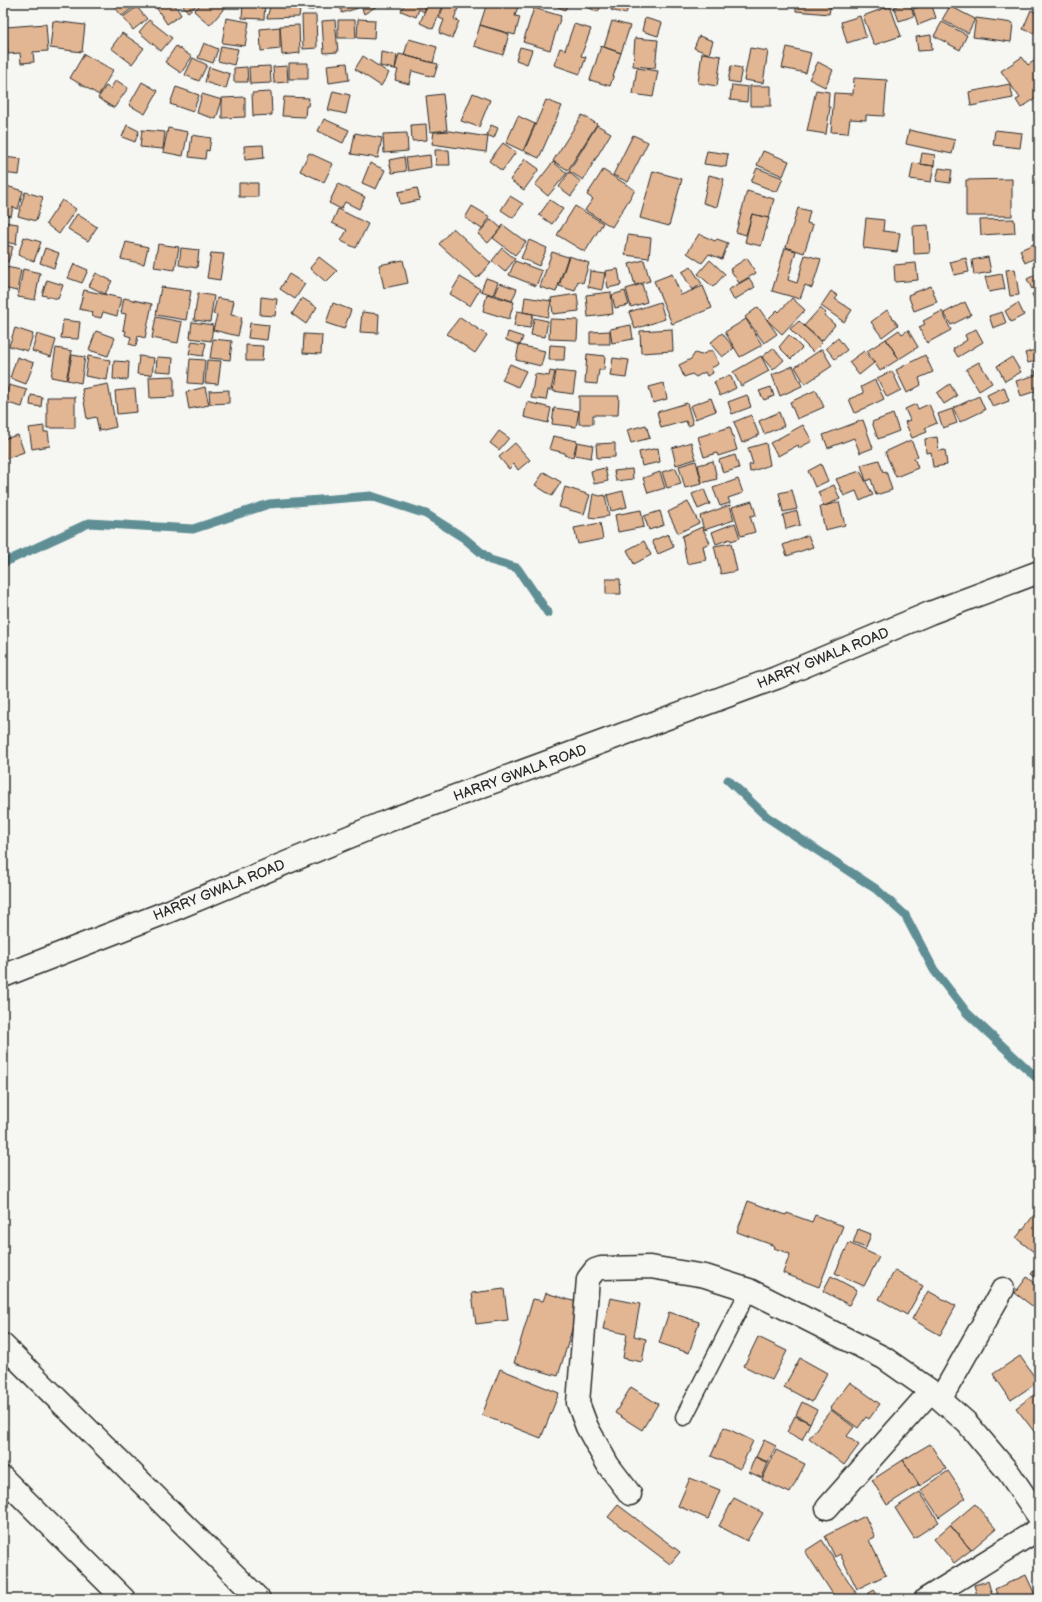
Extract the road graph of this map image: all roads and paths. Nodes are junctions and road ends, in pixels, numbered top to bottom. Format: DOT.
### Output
graph roads {
  1 [pos="1039,572"];
  2 [pos="3,976"];
  3 [pos="1003,1289"];
  4 [pos="748,1290"];
  5 [pos="3,1345"];
  6 [pos="936,1394"];
  7 [pos="684,1417"];
  8 [pos="3,1478"];
  9 [pos="630,1494"];
  10 [pos="827,1508"];
  11 [pos="1039,1516"];
  12 [pos="1039,1529"];
  13 [pos="124,1599"];
  14 [pos="259,1599"];
  15 [pos="926,1599"];
  1 -- 2 [label="main road, HARRY GWALA ROAD"];
  3 -- 6 [label="main road"];
  4 -- 6 [label="main road"];
  4 -- 7 [label="lane"];
  4 -- 9 [label="main road"];
  5 -- 14 [label="main road"];
  6 -- 10 [label="main road"];
  6 -- 11 [label="main road"];
  8 -- 13 [label="main road"];
  12 -- 15 [label="main road"];
}
